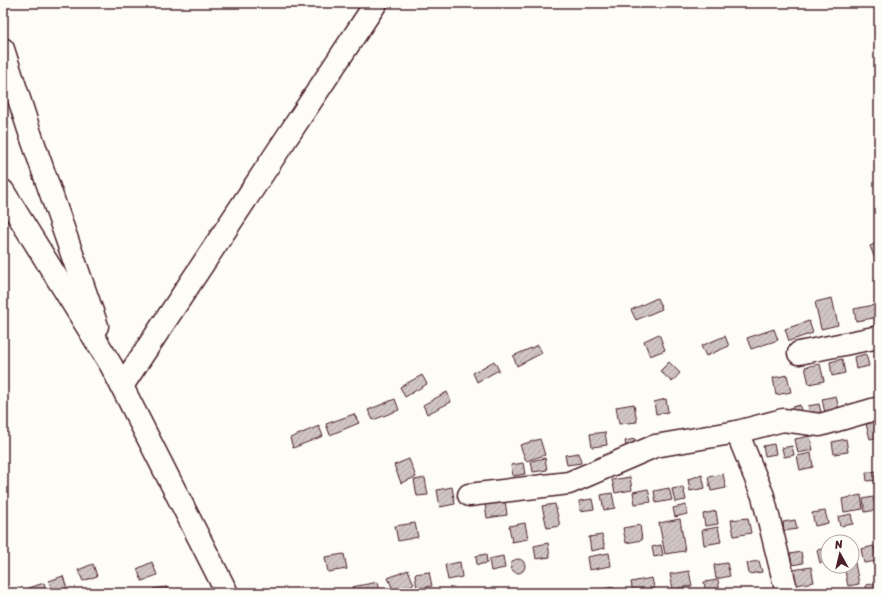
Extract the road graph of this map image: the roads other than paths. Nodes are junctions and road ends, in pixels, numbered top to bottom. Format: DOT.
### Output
graph roads {
  1 [pos="376,3"];
  2 [pos="3,49"];
  3 [pos="3,191"];
  4 [pos="879,337"];
  5 [pos="799,353"];
  6 [pos="111,365"];
  7 [pos="122,386"];
  8 [pos="879,408"];
  9 [pos="737,432"];
  10 [pos="469,495"];
  11 [pos="227,593"];
  12 [pos="787,593"];
  1 -- 7 [label="street"];
  2 -- 6 [label="street"];
  3 -- 6 [label="street"];
  4 -- 5 [label="street"];
  6 -- 7 [label="street"];
  7 -- 11 [label="street"];
  8 -- 9 [label="street"];
  9 -- 10 [label="street"];
  9 -- 12 [label="street"];
}
